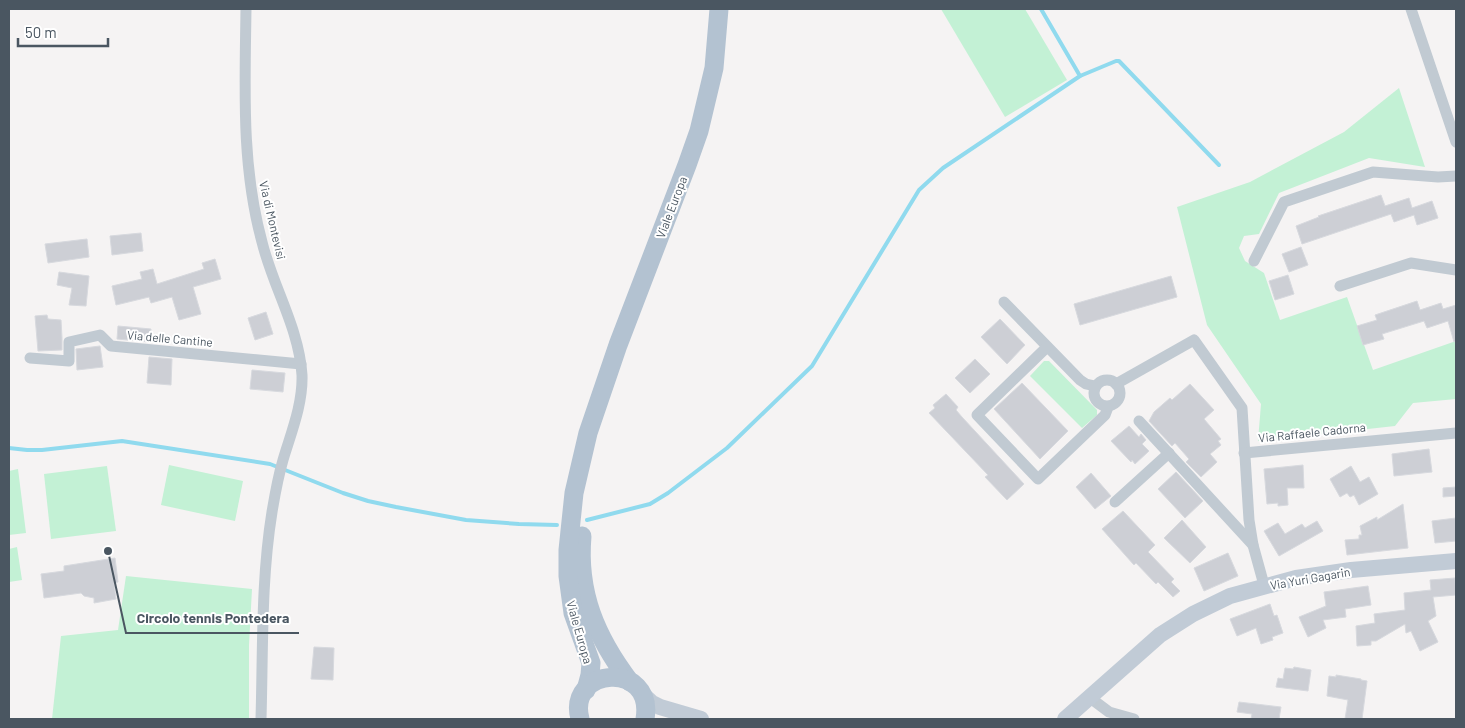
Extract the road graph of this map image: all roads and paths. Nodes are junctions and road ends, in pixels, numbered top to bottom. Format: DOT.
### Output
graph roads {
  1 [pos="246,9"];
  2 [pos="719,9"];
  3 [pos="1411,9"];
  4 [pos="1453,121"];
  5 [pos="1456,142"];
  6 [pos="1456,176"];
  7 [pos="1254,261"];
  8 [pos="1456,270"];
  9 [pos="1340,286"];
  10 [pos="1004,302"];
  11 [pos="1047,347"];
  12 [pos="30,358"];
  13 [pos="301,364"];
  14 [pos="1116,384"];
  15 [pos="1095,386"];
  16 [pos="601,399"];
  17 [pos="1108,407"];
  18 [pos="1139,421"];
  19 [pos="1456,433"];
  20 [pos="1169,453"];
  21 [pos="1244,453"];
  22 [pos="1115,502"];
  23 [pos="1253,545"];
  24 [pos="1456,561"];
  25 [pos="1264,585"];
  26 [pos="635,687"];
  27 [pos="586,690"];
  28 [pos="1089,697"];
  29 [pos="261,719"];
  30 [pos="580,719"];
  31 [pos="645,719"];
  32 [pos="701,719"];
  33 [pos="1065,719"];
  34 [pos="1134,719"];
  1 -- 13 [label="street, Via di Montevisi"];
  2 -- 16 [label="main road, Viale Europa"];
  3 -- 4 [label="street"];
  4 -- 5 [label="street"];
  6 -- 7 [label="street"];
  8 -- 9 [label="street"];
  10 -- 11 [label="street"];
  11 -- 15 [label="street"];
  11 -- 17 [label="street"];
  12 -- 13 [label="street, Via delle Cantine"];
  13 -- 29 [label="street, Via di Montevisi"];
  14 -- 15 [label="street"];
  14 -- 17 [label="street"];
  14 -- 21 [label="street"];
  15 -- 17 [label="street"];
  16 -- 26 [label="main road, Viale Europa"];
  16 -- 27 [label="main road, Viale Europa"];
  18 -- 20 [label="street"];
  19 -- 21 [label="street, Via Raffaele Cadorna"];
  20 -- 22 [label="street"];
  20 -- 23 [label="street"];
  21 -- 23 [label="street, Via Raffaele Cadorna"];
  23 -- 25 [label="street, Via Raffaele Cadorna"];
  24 -- 25 [label="street, Via Yuri Gagarin"];
  25 -- 28 [label="street, Via Yuri Gagarin"];
  26 -- 27 [label="main road, Viale Europa"];
  26 -- 31 [label="main road, Viale Europa"];
  26 -- 32 [label="street"];
  27 -- 30 [label="main road, Viale Europa"];
  28 -- 33 [label="street, Via Yuri Gagarin"];
  28 -- 34 [label="street"];
}
